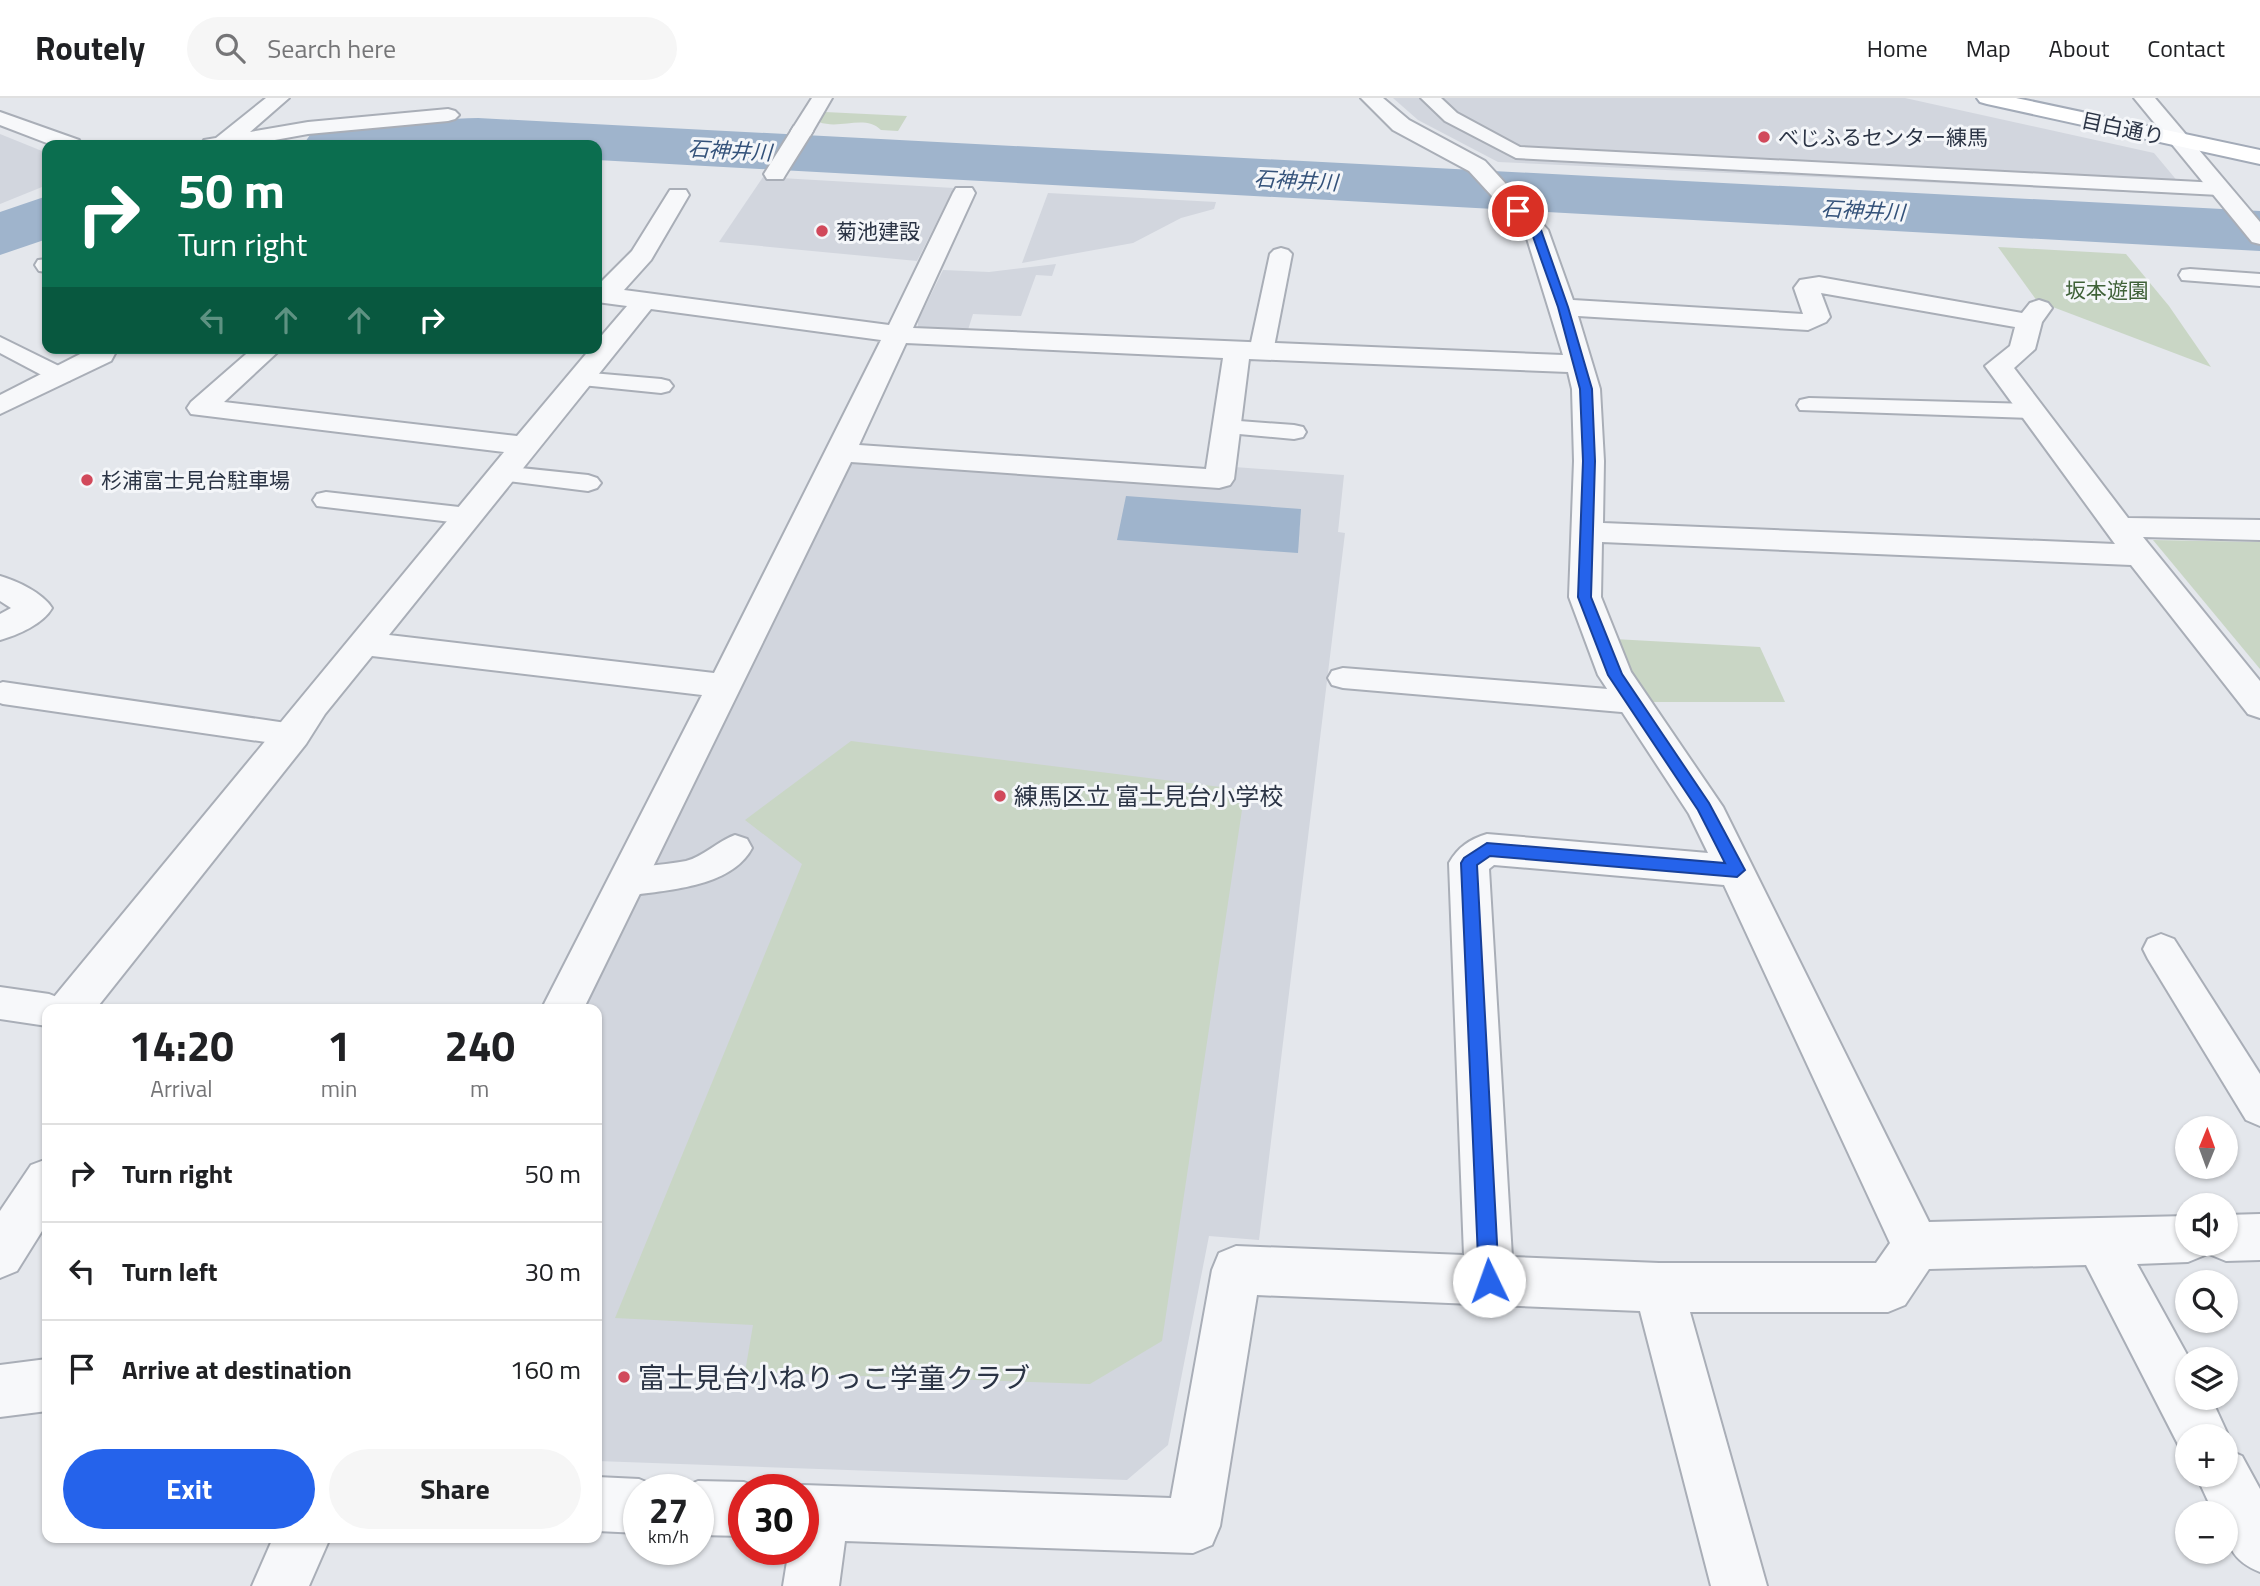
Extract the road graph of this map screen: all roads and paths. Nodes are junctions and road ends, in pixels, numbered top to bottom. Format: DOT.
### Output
graph roads {
  1 [pos="822,98"];
  2 [pos="1371,98"];
  3 [pos="1430,98"];
  4 [pos="1987,98"];
  5 [pos="2068,98"];
  6 [pos="2144,98"];
  7 [pos="241,102"];
  8 [pos="271,104"];
  9 [pos="448,116"];
  10 [pos="0,118"];
  11 [pos="2161,118"];
  12 [pos="2260,139"];
  13 [pos="58,140"];
  14 [pos="222,140"];
  15 [pos="240,140"];
  16 [pos="2179,140"];
  17 [pos="2260,157"];
  18 [pos="776,172"];
  19 [pos="2219,189"];
  20 [pos="964,193"];
  21 [pos="678,195"];
  22 [pos="2260,237"];
  23 [pos="1281,254"];
  24 [pos="2190,275"];
  25 [pos="2260,280"];
  26 [pos="602,294"];
  27 [pos="602,295"];
  28 [pos="644,301"];
  29 [pos="1563,307"];
  30 [pos="896,335"];
  31 [pos="0,344"];
  32 [pos="1249,351"];
  33 [pos="602,352"];
  34 [pos="102,354"];
  35 [pos="262,354"];
  36 [pos="601,354"];
  37 [pos="1580,364"];
  38 [pos="61,376"];
  39 [pos="580,379"];
  40 [pos="661,386"];
  41 [pos="1809,405"];
  42 [pos="0,406"];
  43 [pos="2031,411"];
  44 [pos="1226,428"];
  45 [pos="1294,432"];
  46 [pos="526,446"];
  47 [pos="841,453"];
  48 [pos="502,474"];
  49 [pos="589,484"];
  50 [pos="326,500"];
  51 [pos="468,516"];
  52 [pos="2120,527"];
  53 [pos="2260,530"];
  54 [pos="1586,532"];
  55 [pos="2140,555"];
  56 [pos="0,587"];
  57 [pos="0,629"];
  58 [pos="365,644"];
  59 [pos="1343,678"];
  60 [pos="725,686"];
  61 [pos="4,693"];
  62 [pos="1633,702"];
  63 [pos="2260,705"];
  64 [pos="293,735"];
  65 [pos="735,848"];
  66 [pos="1737,870"];
  67 [pos="626,883"];
  68 [pos="2161,949"];
  69 [pos="0,1003"];
  70 [pos="74,1004"];
  71 [pos="565,1004"];
  72 [pos="42,1009"];
  73 [pos="2260,1108"];
  74 [pos="42,1189"];
  75 [pos="2260,1237"];
  76 [pos="2238,1238"];
  77 [pos="2175,1239"];
  78 [pos="2099,1241"];
  79 [pos="1916,1246"];
  80 [pos="0,1254"];
  81 [pos="1489,1281"];
  82 [pos="1659,1287"];
  83 [pos="42,1386"];
  84 [pos="0,1391"];
  85 [pos="2196,1424"];
  86 [pos="2229,1487"];
  87 [pos="602,1504"];
  88 [pos="623,1505"];
  89 [pos="819,1512"];
  90 [pos="301,1543"];
  91 [pos="2260,1544"];
  92 [pos="812,1565"];
  93 [pos="280,1586"];
  94 [pos="811,1586"];
  95 [pos="1739,1586"];
  1 -- 18 [label="street"];
  2 -- 29 [label="street"];
  3 -- 19 [label="lane"];
  4 -- 16 [label="main road, 目白通り"];
  5 -- 11 [label="main road, 目白通り"];
  6 -- 11 [label="street"];
  7 -- 8 [label="street"];
  8 -- 14 [label="street"];
  9 -- 15 [label="street"];
  10 -- 13 [label="street"];
  11 -- 12 [label="main road, 目白通り"];
  11 -- 16 [label="street"];
  16 -- 17 [label="main road, 目白通り"];
  16 -- 19 [label="street"];
  19 -- 22 [label="street"];
  20 -- 30 [label="street"];
  21 -- 26 [label="street"];
  23 -- 32 [label="lane"];
  24 -- 25 [label="lane"];
  27 -- 28 [label="street"];
  28 -- 30 [label="street"];
  28 -- 33 [label="street"];
  29 -- 37 [label="street"];
  29 -- 43 [label="street"];
  30 -- 32 [label="street"];
  30 -- 47 [label="street"];
  31 -- 38 [label="lane"];
  32 -- 37 [label="street"];
  32 -- 44 [label="street"];
  34 -- 38 [label="street"];
  35 -- 46 [label="street"];
  36 -- 39 [label="street"];
  37 -- 54 [label="street"];
  38 -- 42 [label="street"];
  39 -- 40 [label="lane"];
  39 -- 46 [label="street"];
  41 -- 43 [label="lane"];
  43 -- 52 [label="street"];
  44 -- 45 [label="lane"];
  44 -- 47 [label="street"];
  46 -- 48 [label="street"];
  47 -- 60 [label="street"];
  48 -- 49 [label="lane"];
  48 -- 51 [label="street"];
  50 -- 51 [label="lane"];
  51 -- 58 [label="street"];
  52 -- 53 [label="street"];
  52 -- 55 [label="street"];
  54 -- 55 [label="street"];
  54 -- 62 [label="street"];
  55 -- 63 [label="street"];
  56 -- 57 [label="street"];
  58 -- 60 [label="street"];
  58 -- 64 [label="street"];
  59 -- 62 [label="lane"];
  60 -- 67 [label="street"];
  61 -- 64 [label="lane"];
  62 -- 66 [label="street"];
  64 -- 70 [label="street"];
  65 -- 67 [label="lane"];
  66 -- 79 [label="street"];
  66 -- 81 [label="street"];
  67 -- 71 [label="street"];
  68 -- 73 [label="lane"];
  69 -- 72 [label="lane"];
  74 -- 80 [label="street"];
  75 -- 76 [label="street"];
  77 -- 78 [label="street"];
  78 -- 79 [label="street"];
  78 -- 85 [label="street"];
  79 -- 82 [label="street"];
  81 -- 82 [label="street"];
  81 -- 89 [label="street"];
  82 -- 95 [label="street"];
  83 -- 84 [label="street"];
  86 -- 91 [label="street"];
  87 -- 88 [label="street"];
  90 -- 93 [label="street"];
  92 -- 94 [label="street"];
}
